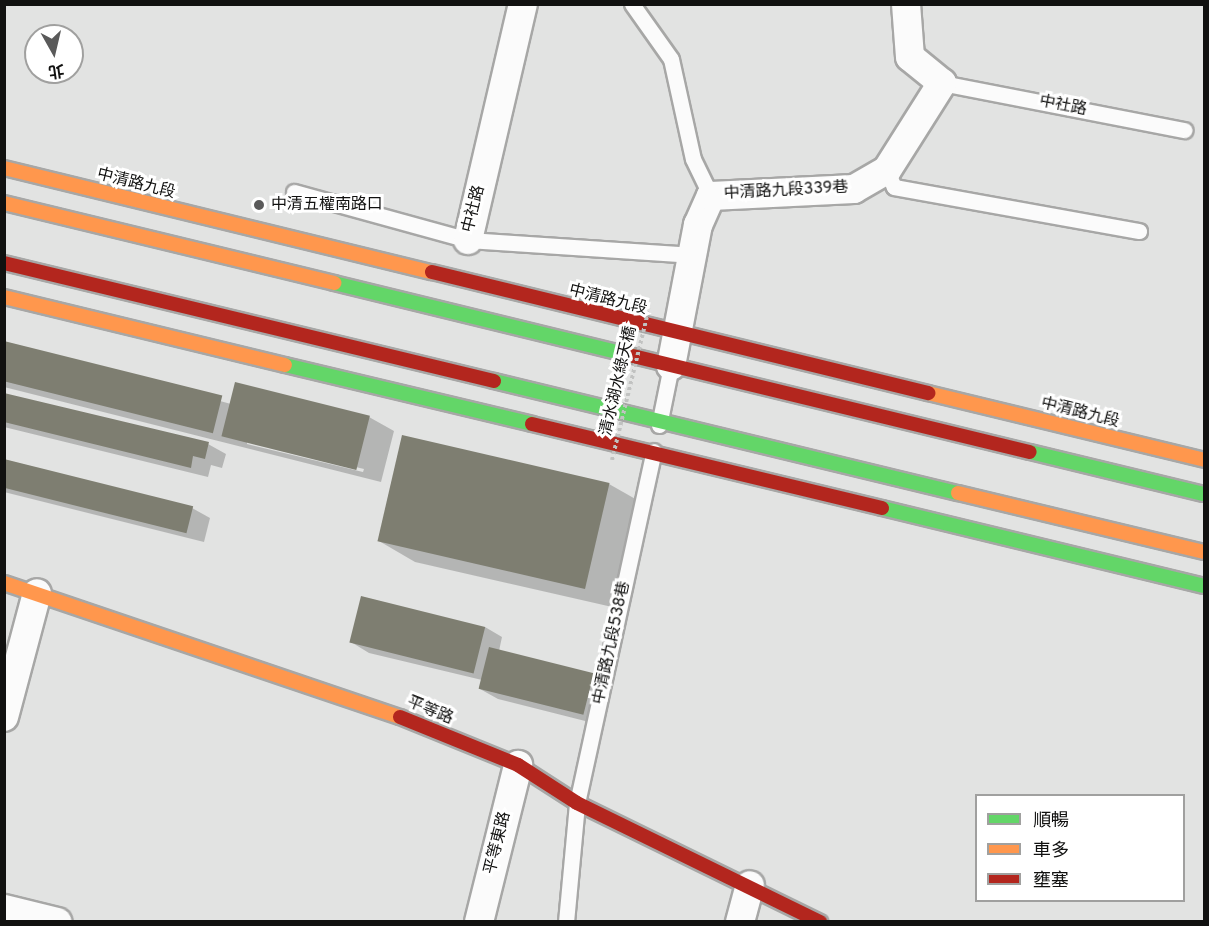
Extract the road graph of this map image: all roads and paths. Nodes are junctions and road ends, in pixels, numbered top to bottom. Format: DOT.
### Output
graph roads {
  1 [pos="523,4"];
  2 [pos="632,4"];
  3 [pos="906,4"];
  4 [pos="942,83"];
  5 [pos="1184,130"];
  6 [pos="4,168"];
  7 [pos="887,170"];
  8 [pos="294,192"];
  9 [pos="711,196"];
  10 [pos="4,202"];
  11 [pos="1139,231"];
  12 [pos="468,240"];
  13 [pos="694,255"];
  14 [pos="4,263"];
  15 [pos="4,297"];
  16 [pos="649,308"];
  17 [pos="678,334"];
  18 [pos="671,366"];
  19 [pos="660,421"];
  20 [pos="653,454"];
  21 [pos="612,459"];
  22 [pos="1204,460"];
  23 [pos="1204,494"];
  24 [pos="1204,552"];
  25 [pos="4,583"];
  26 [pos="1204,586"];
  27 [pos="37,593"];
  28 [pos="4,717"];
  29 [pos="518,765"];
  30 [pos="577,803"];
  31 [pos="750,885"];
  32 [pos="4,909"];
  33 [pos="57,921"];
  34 [pos="479,921"];
  35 [pos="566,921"];
  36 [pos="740,921"];
  37 [pos="820,921"];
  1 -- 12 [label="street, 中社路"];
  2 -- 9 [label="lane"];
  3 -- 4 [label="street"];
  4 -- 5 [label="lane, 中社路"];
  4 -- 7 [label="street, 中清路九段339巷"];
  6 -- 17 [label="main road, 中清路九段"];
  7 -- 9 [label="street, 中清路九段339巷"];
  7 -- 11 [label="lane"];
  8 -- 12 [label="lane, 中社路"];
  9 -- 13 [label="street, 中清路九段339巷"];
  10 -- 18 [label="main road"];
  12 -- 13 [label="lane"];
  13 -- 17 [label="street, 中清路九段339巷"];
  14 -- 19 [label="main road"];
  15 -- 20 [label="main road"];
  16 -- 21 [label="path, 清水湖水綠天橋, bridge"];
  17 -- 18 [label="street, 中清路九段339巷"];
  17 -- 22 [label="main road, 中清路九段"];
  18 -- 19 [label="lane, 中清路九段538巷"];
  18 -- 23 [label="main road"];
  19 -- 20 [label="lane, 中清路九段538巷"];
  19 -- 24 [label="main road"];
  20 -- 26 [label="main road"];
  20 -- 30 [label="lane, 中清路九段538巷"];
  25 -- 27 [label="main road, 平等路"];
  27 -- 28 [label="street"];
  27 -- 29 [label="main road, 平等路"];
  29 -- 30 [label="main road, 平等路"];
  29 -- 34 [label="street, 平等東路"];
  30 -- 31 [label="main road, 平等路"];
  30 -- 35 [label="lane, 中清路九段538巷"];
  31 -- 36 [label="street"];
  31 -- 37 [label="main road, 平等路"];
  32 -- 33 [label="street"];
}
